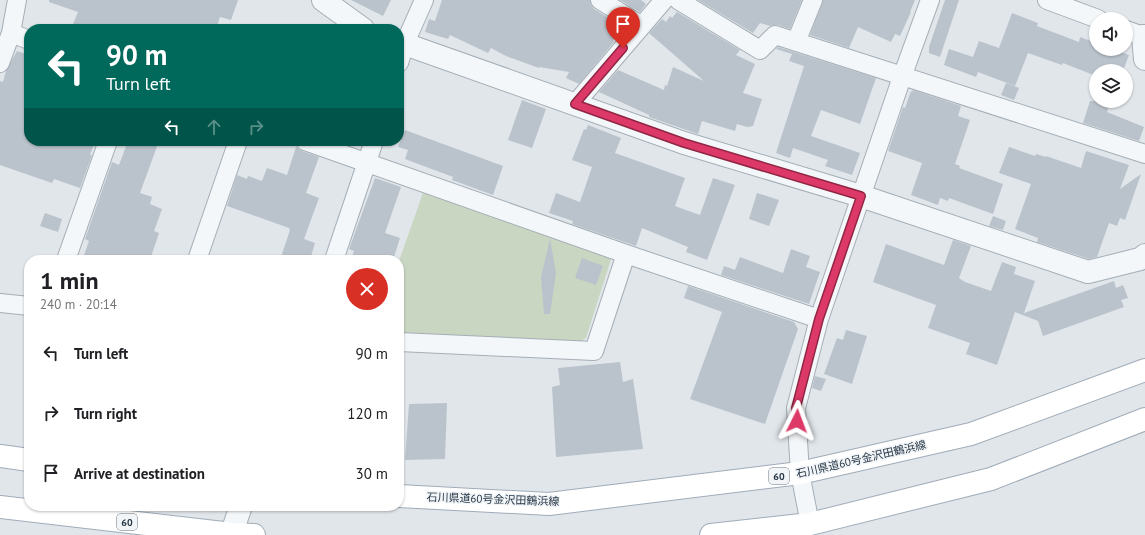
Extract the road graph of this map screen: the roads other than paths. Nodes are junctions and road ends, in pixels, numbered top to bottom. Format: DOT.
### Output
graph roads {
  1 [pos="16,0"];
  2 [pos="324,0"];
  3 [pos="424,0"];
  4 [pos="600,0"];
  5 [pos="664,0"];
  6 [pos="678,0"];
  7 [pos="813,0"];
  8 [pos="930,0"];
  9 [pos="1047,0"];
  10 [pos="1089,16"];
  11 [pos="356,24"];
  12 [pos="642,26"];
  13 [pos="11,33"];
  14 [pos="1138,34"];
  15 [pos="24,38"];
  16 [pos="796,42"];
  17 [pos="404,43"];
  18 [pos="404,50"];
  19 [pos="1145,59"];
  20 [pos="0,63"];
  21 [pos="902,77"];
  22 [pos="575,104"];
  23 [pos="106,146"];
  24 [pos="236,146"];
  25 [pos="319,146"];
  26 [pos="372,146"];
  27 [pos="1145,154"];
  28 [pos="367,163"];
  29 [pos="861,196"];
  30 [pos="626,254"];
  31 [pos="68,255"];
  32 [pos="199,255"];
  33 [pos="336,255"];
  34 [pos="1145,255"];
  35 [pos="0,303"];
  36 [pos="24,305"];
  37 [pos="819,319"];
  38 [pos="404,342"];
  39 [pos="1145,370"];
  40 [pos="1145,419"];
  41 [pos="0,456"];
  42 [pos="24,459"];
  43 [pos="800,473"];
  44 [pos="404,496"];
  45 [pos="0,507"];
  46 [pos="24,510"];
  47 [pos="34,511"];
  48 [pos="239,511"];
  49 [pos="811,529"];
  50 [pos="231,534"];
  51 [pos="254,535"];
  52 [pos="711,535"];
  1 -- 13 [label="street"];
  2 -- 11 [label="street"];
  3 -- 17 [label="street"];
  4 -- 12 [label="street"];
  5 -- 12 [label="street"];
  6 -- 16 [label="street"];
  7 -- 16 [label="street"];
  8 -- 21 [label="street"];
  9 -- 10 [label="street"];
  12 -- 22 [label="street"];
  13 -- 15 [label="street"];
  13 -- 20 [label="street"];
  14 -- 19 [label="street"];
  16 -- 21 [label="street"];
  18 -- 22 [label="street"];
  21 -- 27 [label="street"];
  21 -- 29 [label="street"];
  22 -- 29 [label="street"];
  23 -- 31 [label="street"];
  24 -- 32 [label="street"];
  25 -- 28 [label="street"];
  26 -- 28 [label="street"];
  28 -- 30 [label="street"];
  28 -- 33 [label="street"];
  29 -- 34 [label="street"];
  29 -- 37 [label="street"];
  30 -- 37 [label="street"];
  30 -- 38 [label="street"];
  35 -- 36 [label="street"];
  37 -- 43 [label="street"];
  39 -- 43 [label="main road, 石川県道60号金沢田鶴浜線 / 60"];
  40 -- 49 [label="main road"];
  41 -- 42 [label="main road"];
  43 -- 44 [label="main road, 石川県道60号金沢田鶴浜線 / 60"];
  43 -- 49 [label="street"];
  45 -- 46 [label="main road, 60"];
  47 -- 50 [label="main road, 60"];
  48 -- 50 [label="street"];
  49 -- 52 [label="main road"];
  50 -- 51 [label="main road, 60"];
}
